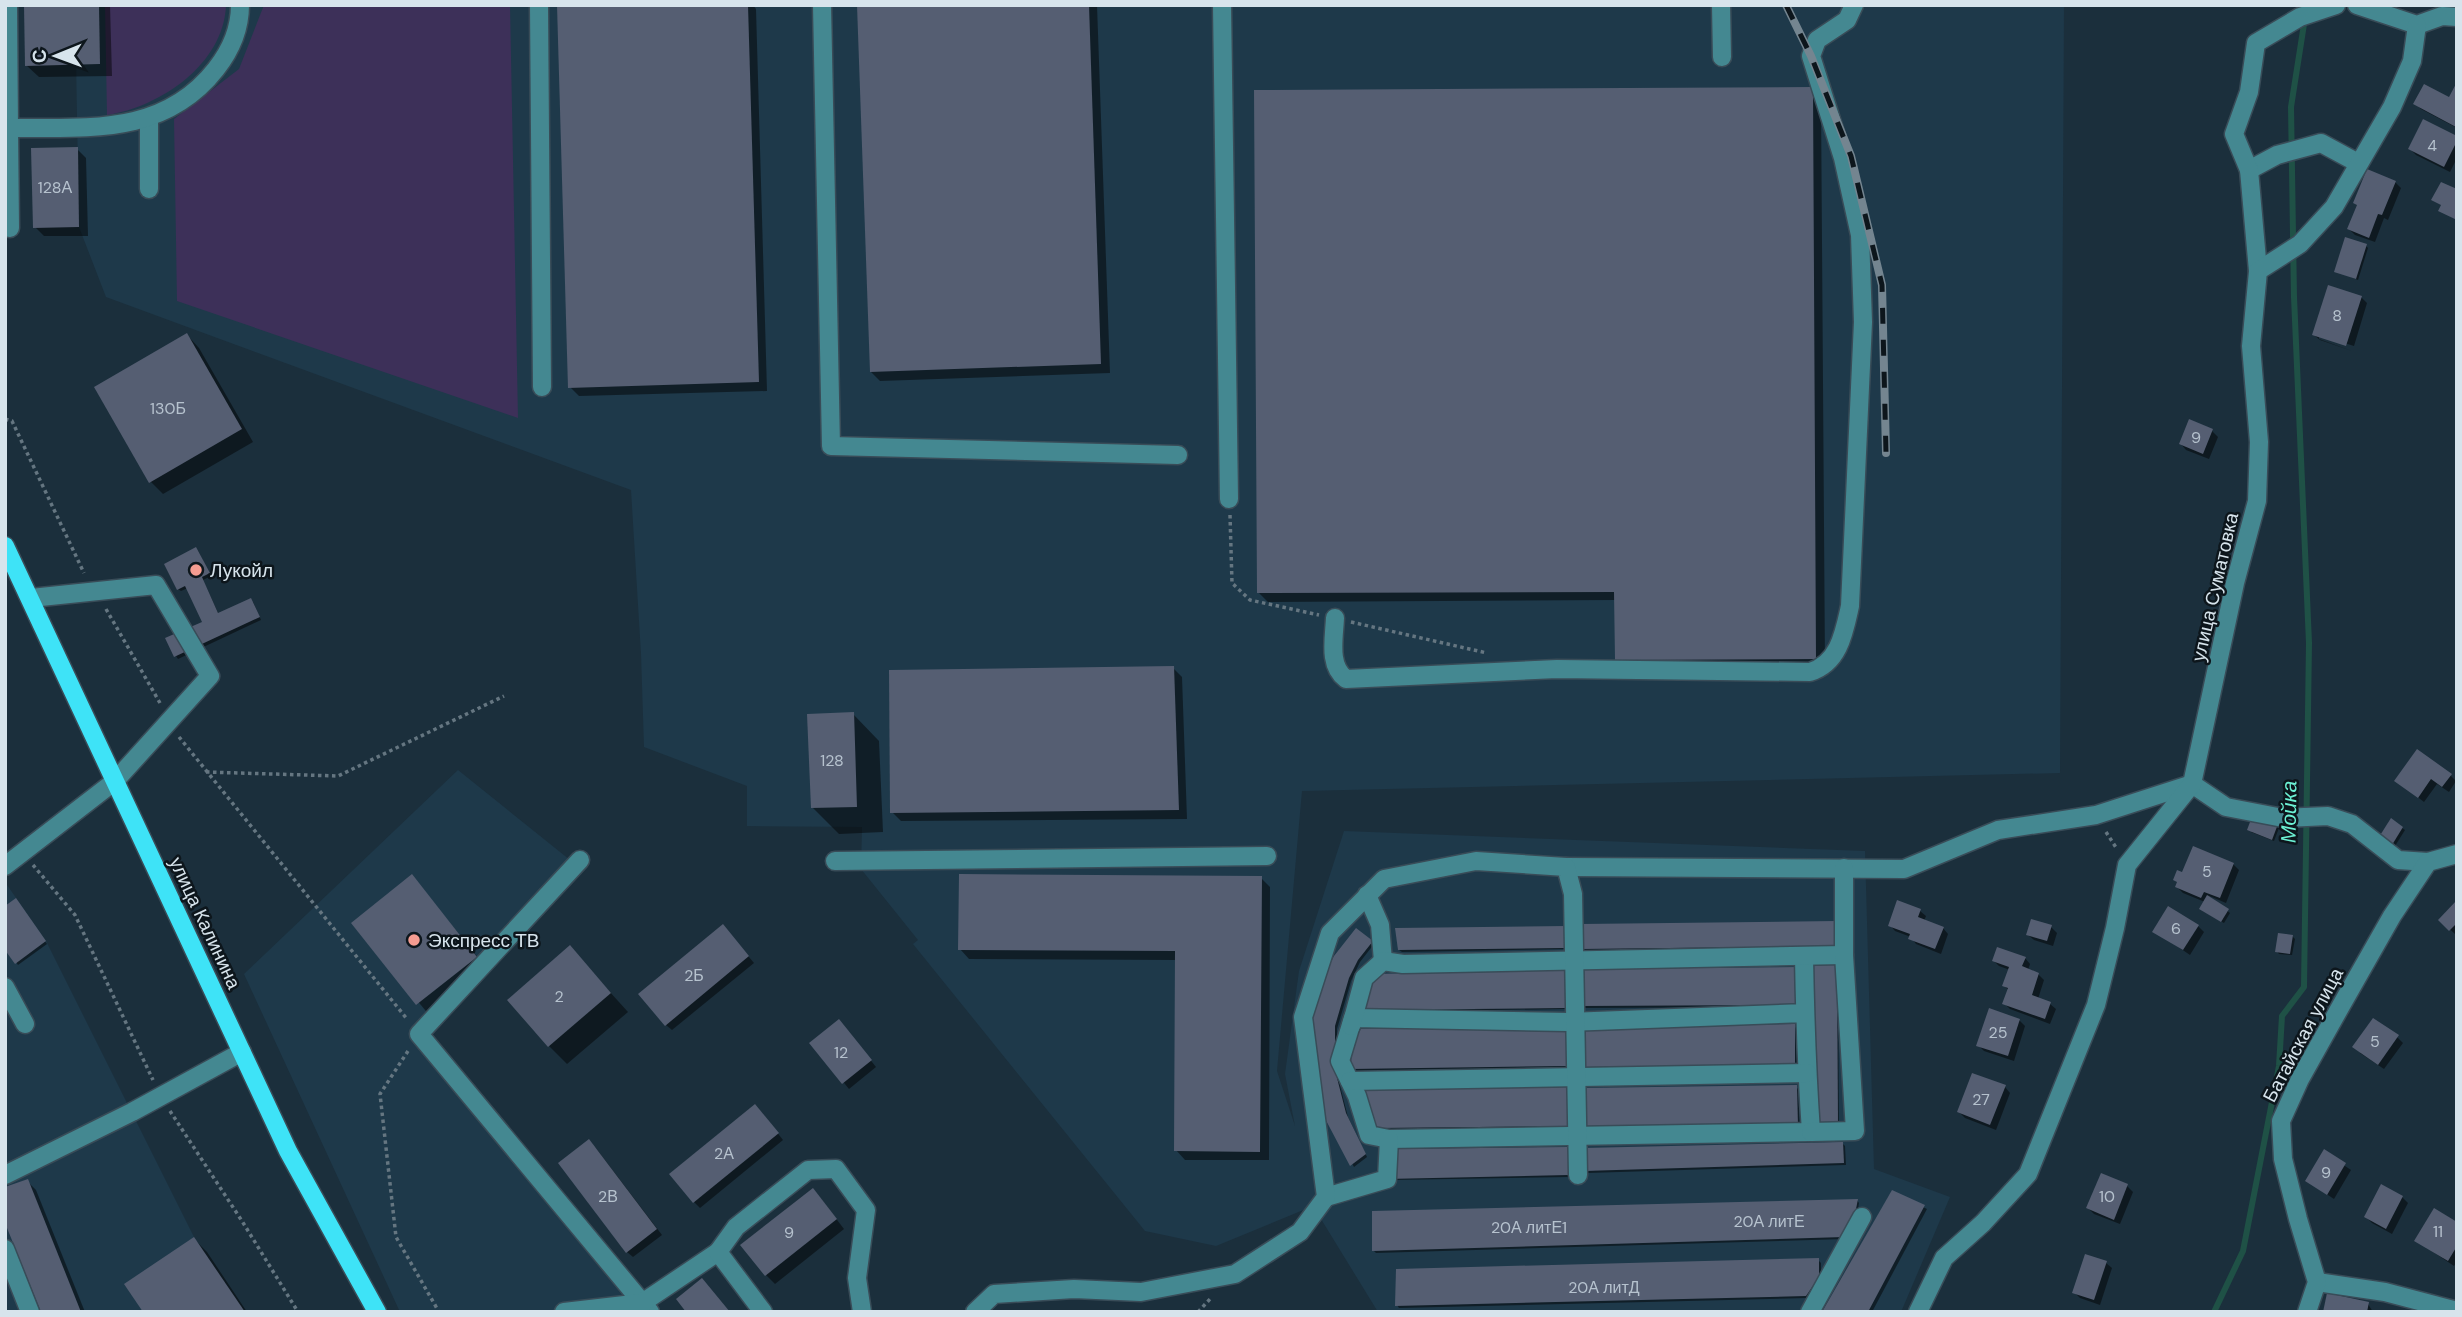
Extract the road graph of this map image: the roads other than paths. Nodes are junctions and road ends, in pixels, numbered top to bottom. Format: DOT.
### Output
graph roads {
  1 [pos="8,5"];
  2 [pos="240,5"];
  3 [pos="539,5"];
  4 [pos="822,5"];
  5 [pos="1222,5"];
  6 [pos="1721,5"];
  7 [pos="1854,5"];
  8 [pos="2336,5"];
  9 [pos="2357,5"];
  10 [pos="2457,17"];
  11 [pos="2417,25"];
  12 [pos="1722,57"];
  13 [pos="149,118"];
  14 [pos="7,128"];
  15 [pos="2358,163"];
  16 [pos="2249,170"];
  17 [pos="149,189"];
  18 [pos="10,228"];
  19 [pos="2258,271"];
  20 [pos="542,387"];
  21 [pos="1178,455"];
  22 [pos="1229,499"];
  23 [pos="5,546"];
  24 [pos="31,598"];
  25 [pos="1335,618"];
  26 [pos="115,781"];
  27 [pos="2192,784"];
  28 [pos="2457,854"];
  29 [pos="1267,856"];
  30 [pos="580,860"];
  31 [pos="835,861"];
  32 [pos="2428,862"];
  33 [pos="5,866"];
  34 [pos="1566,867"];
  35 [pos="1844,868"];
  36 [pos="1367,895"];
  37 [pos="1844,955"];
  38 [pos="1804,957"];
  39 [pos="1383,961"];
  40 [pos="1574,961"];
  41 [pos="5,987"];
  42 [pos="1805,1013"];
  43 [pos="1575,1022"];
  44 [pos="24,1024"];
  45 [pos="1350,1026"];
  46 [pos="242,1052"];
  47 [pos="1807,1073"];
  48 [pos="1576,1077"];
  49 [pos="1350,1082"];
  50 [pos="1811,1132"];
  51 [pos="1577,1136"];
  52 [pos="1389,1139"];
  53 [pos="5,1175"];
  54 [pos="1578,1175"];
  55 [pos="1326,1197"];
  56 [pos="1862,1217"];
  57 [pos="5,1249"];
  58 [pos="718,1252"];
  59 [pos="2317,1282"];
  60 [pos="646,1307"];
  61 [pos="2457,1311"];
  62 [pos="30,1312"];
  63 [pos="377,1312"];
  64 [pos="564,1312"];
  65 [pos="763,1312"];
  66 [pos="862,1312"];
  67 [pos="975,1312"];
  68 [pos="1810,1312"];
  69 [pos="1918,1312"];
  70 [pos="2306,1312"];
  1 -- 14 [label="street"];
  2 -- 13 [label="street"];
  3 -- 20 [label="street"];
  4 -- 21 [label="street"];
  5 -- 22 [label="street"];
  6 -- 12 [label="street"];
  7 -- 25 [label="street"];
  8 -- 16 [label="street, улица Суматовка"];
  9 -- 11 [label="street"];
  10 -- 11 [label="street"];
  11 -- 15 [label="street"];
  13 -- 14 [label="street"];
  13 -- 17 [label="street"];
  14 -- 18 [label="street"];
  15 -- 16 [label="street"];
  15 -- 19 [label="street"];
  16 -- 19 [label="street, улица Суматовка"];
  19 -- 27 [label="street, улица Суматовка"];
  23 -- 24 [label="main road, улица Калинина"];
  24 -- 26 [label="main road, улица Калинина"];
  24 -- 26 [label="street"];
  26 -- 33 [label="street"];
  26 -- 46 [label="main road, улица Калинина"];
  27 -- 32 [label="street"];
  27 -- 35 [label="street"];
  27 -- 69 [label="street, улица Суматовка"];
  28 -- 32 [label="street"];
  29 -- 31 [label="street"];
  30 -- 60 [label="street"];
  32 -- 59 [label="street, Батайская улица"];
  34 -- 35 [label="street"];
  34 -- 36 [label="street"];
  34 -- 40 [label="street"];
  35 -- 37 [label="street"];
  36 -- 39 [label="street"];
  36 -- 55 [label="street"];
  37 -- 38 [label="street"];
  37 -- 50 [label="street"];
  38 -- 40 [label="street"];
  38 -- 42 [label="street"];
  39 -- 40 [label="street"];
  39 -- 45 [label="street"];
  40 -- 43 [label="street"];
  41 -- 44 [label="street"];
  42 -- 43 [label="street"];
  42 -- 47 [label="street"];
  43 -- 45 [label="street"];
  43 -- 48 [label="street"];
  45 -- 49 [label="street"];
  46 -- 53 [label="street"];
  46 -- 63 [label="main road, улица Калинина"];
  47 -- 48 [label="street"];
  47 -- 50 [label="street"];
  48 -- 49 [label="street"];
  48 -- 51 [label="street"];
  49 -- 52 [label="street"];
  50 -- 51 [label="street"];
  51 -- 52 [label="street"];
  51 -- 54 [label="street"];
  52 -- 55 [label="street"];
  55 -- 67 [label="street"];
  56 -- 68 [label="street"];
  57 -- 62 [label="street"];
  58 -- 60 [label="street"];
  58 -- 65 [label="street"];
  58 -- 66 [label="street"];
  59 -- 61 [label="street"];
  59 -- 70 [label="street"];
  60 -- 64 [label="street"];
}
